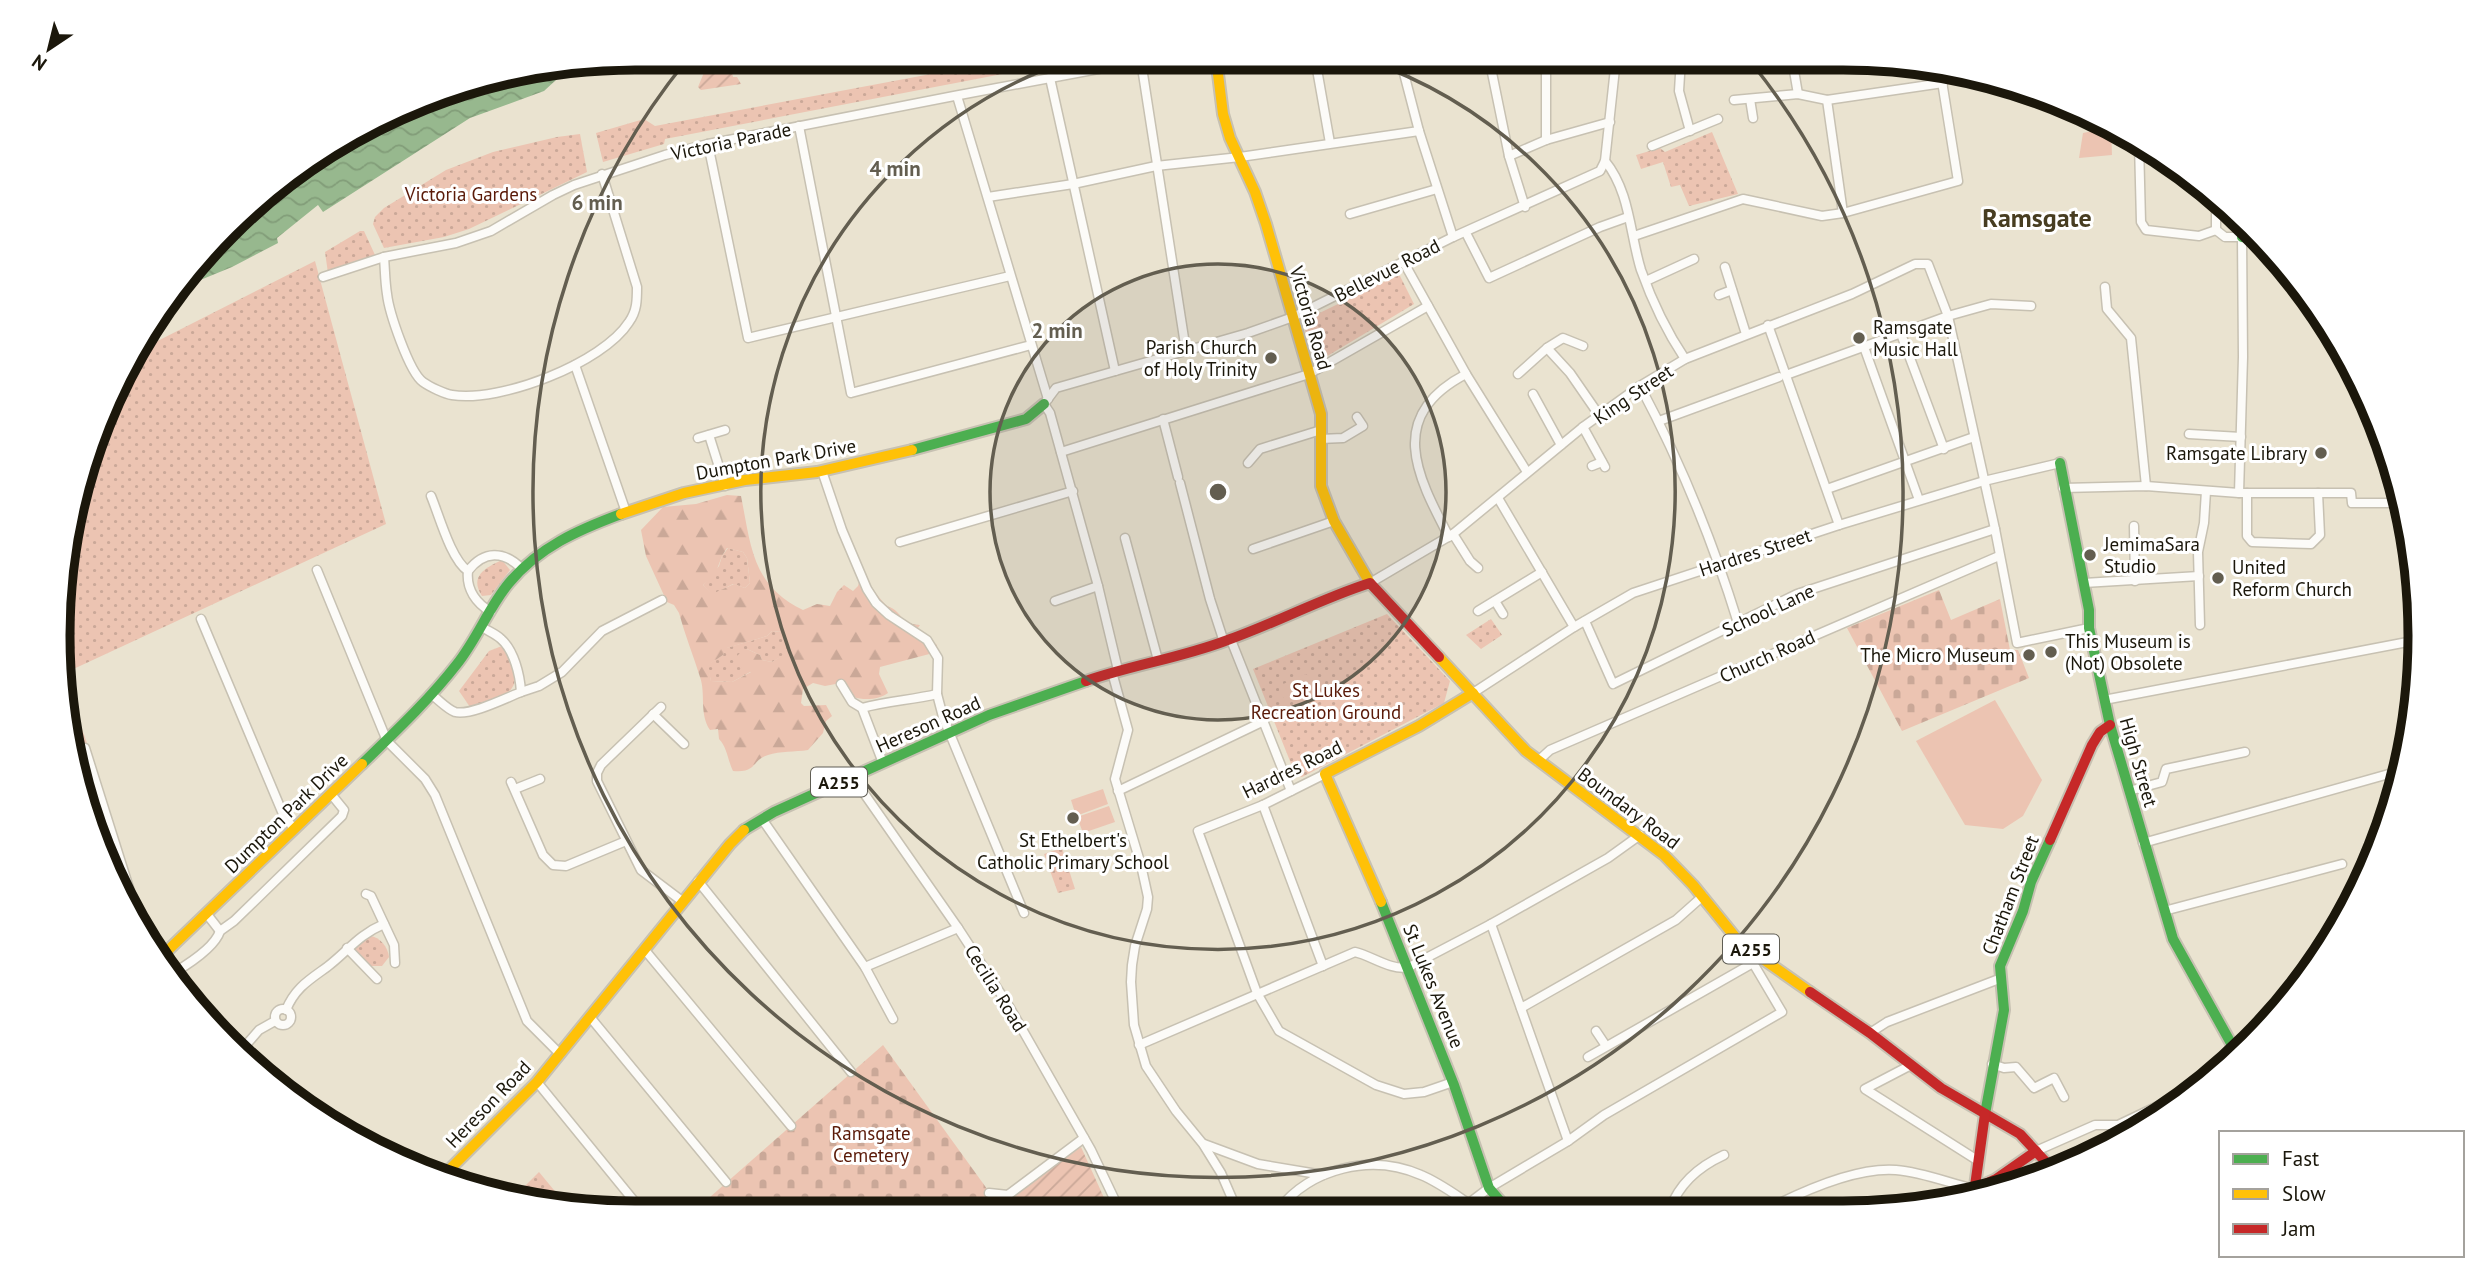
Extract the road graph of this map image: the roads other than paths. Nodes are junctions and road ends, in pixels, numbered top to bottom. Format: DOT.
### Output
graph roads {
  1 [pos="1093,70"];
  2 [pos="1142,70"];
  3 [pos="1218,70"];
  4 [pos="1317,70"];
  5 [pos="1403,70"];
  6 [pos="1491,70"];
  7 [pos="1546,70"];
  8 [pos="1615,70"];
  9 [pos="1680,70"];
  10 [pos="1794,70"];
  11 [pos="1050,78"];
  12 [pos="1942,79"];
  13 [pos="1943,83"];
  14 [pos="1798,94"];
  15 [pos="957,96"];
  16 [pos="1750,99"];
  17 [pos="1734,100"];
  18 [pos="1827,100"];
  19 [pos="1753,118"];
  20 [pos="1718,119"];
  21 [pos="1610,122"];
  22 [pos="799,126"];
  23 [pos="1419,131"];
  24 [pos="1689,131"];
  25 [pos="1546,140"];
  26 [pos="1330,143"];
  27 [pos="708,144"];
  28 [pos="1652,146"];
  29 [pos="2139,154"];
  30 [pos="1509,156"];
  31 [pos="1240,157"];
  32 [pos="1605,162"];
  33 [pos="1156,166"];
  34 [pos="602,174"];
  35 [pos="1073,184"];
  36 [pos="1437,189"];
  37 [pos="988,197"];
  38 [pos="1525,207"];
  39 [pos="2216,211"];
  40 [pos="1350,214"];
  41 [pos="1843,214"];
  42 [pos="1629,217"];
  43 [pos="2216,230"];
  44 [pos="1466,233"];
  45 [pos="1634,236"];
  46 [pos="1453,237"];
  47 [pos="2242,237"];
  48 [pos="384,257"];
  49 [pos="1694,259"];
  50 [pos="1403,261"];
  51 [pos="1725,267"];
  52 [pos="1010,276"];
  53 [pos="323,277"];
  54 [pos="1646,281"];
  55 [pos="2105,287"];
  56 [pos="1732,290"];
  57 [pos="1718,295"];
  58 [pos="1428,306"];
  59 [pos="2031,306"];
  60 [pos="1948,316"];
  61 [pos="837,317"];
  62 [pos="1293,317"];
  63 [pos="1768,325"];
  64 [pos="1746,334"];
  65 [pos="1901,334"];
  66 [pos="1031,345"];
  67 [pos="1583,346"];
  68 [pos="1864,346"];
  69 [pos="1547,348"];
  70 [pos="1186,351"];
  71 [pos="1685,359"];
  72 [pos="575,365"];
  73 [pos="1115,371"];
  74 [pos="1308,374"];
  75 [pos="1466,374"];
  76 [pos="1518,374"];
  77 [pos="1782,376"];
  78 [pos="1640,386"];
  79 [pos="1532,394"];
  80 [pos="1046,401"];
  81 [pos="1599,415"];
  82 [pos="1357,417"];
  83 [pos="1163,419"];
  84 [pos="1659,421"];
  85 [pos="1583,427"];
  86 [pos="725,430"];
  87 [pos="1321,434"];
  88 [pos="2189,434"];
  89 [pos="709,435"];
  90 [pos="1974,437"];
  91 [pos="2241,437"];
  92 [pos="698,438"];
  93 [pos="1561,445"];
  94 [pos="1944,449"];
  95 [pos="1061,452"];
  96 [pos="1248,463"];
  97 [pos="1905,463"];
  98 [pos="2060,463"];
  99 [pos="1592,466"];
  100 [pos="822,471"];
  101 [pos="1527,472"];
  102 [pos="1984,481"];
  103 [pos="725,486"];
  104 [pos="2146,486"];
  105 [pos="2063,488"];
  106 [pos="1827,489"];
  107 [pos="1073,491"];
  108 [pos="2206,491"];
  109 [pos="2243,493"];
  110 [pos="2318,493"];
  111 [pos="431,496"];
  112 [pos="1498,498"];
  113 [pos="1919,500"];
  114 [pos="2392,502"];
  115 [pos="625,512"];
  116 [pos="1334,521"];
  117 [pos="1839,525"];
  118 [pos="2134,526"];
  119 [pos="1995,529"];
  120 [pos="1451,536"];
  121 [pos="1125,538"];
  122 [pos="900,542"];
  123 [pos="1253,550"];
  124 [pos="1999,556"];
  125 [pos="1717,564"];
  126 [pos="522,568"];
  127 [pos="1478,568"];
  128 [pos="317,570"];
  129 [pos="468,571"];
  130 [pos="1542,572"];
  131 [pos="2199,576"];
  132 [pos="2134,581"];
  133 [pos="1370,583"];
  134 [pos="2084,583"];
  135 [pos="1098,586"];
  136 [pos="662,600"];
  137 [pos="1055,601"];
  138 [pos="1495,601"];
  139 [pos="1478,611"];
  140 [pos="491,612"];
  141 [pos="1503,614"];
  142 [pos="201,619"];
  143 [pos="1585,621"];
  144 [pos="1738,623"];
  145 [pos="2200,625"];
  146 [pos="482,627"];
  147 [pos="1574,627"];
  148 [pos="2089,628"];
  149 [pos="1228,641"];
  150 [pos="2408,642"];
  151 [pos="1158,660"];
  152 [pos="1115,671"];
  153 [pos="841,684"];
  154 [pos="521,692"];
  155 [pos="1473,693"];
  156 [pos="937,694"];
  157 [pos="432,695"];
  158 [pos="2104,700"];
  159 [pos="661,707"];
  160 [pos="862,708"];
  161 [pos="653,714"];
  162 [pos="1264,721"];
  163 [pos="2110,725"];
  164 [pos="950,732"];
  165 [pos="387,741"];
  166 [pos="684,744"];
  167 [pos="85,748"];
  168 [pos="2245,752"];
  169 [pos="1538,761"];
  170 [pos="883,764"];
  171 [pos="2391,773"];
  172 [pos="1325,774"];
  173 [pos="852,776"];
  174 [pos="540,779"];
  175 [pos="1118,791"];
  176 [pos="2129,791"];
  177 [pos="1291,792"];
  178 [pos="331,794"];
  179 [pos="1262,805"];
  180 [pos="762,819"];
  181 [pos="294,829"];
  182 [pos="1640,835"];
  183 [pos="626,841"];
  184 [pos="2144,843"];
  185 [pos="2342,864"];
  186 [pos="698,881"];
  187 [pos="129,887"];
  188 [pos="366,894"];
  189 [pos="1703,897"];
  190 [pos="682,901"];
  191 [pos="2164,911"];
  192 [pos="1024,913"];
  193 [pos="206,914"];
  194 [pos="384,924"];
  195 [pos="1491,924"];
  196 [pos="958,928"];
  197 [pos="220,931"];
  198 [pos="347,948"];
  199 [pos="644,949"];
  200 [pos="1751,950"];
  201 [pos="166,952"];
  202 [pos="1753,962"];
  203 [pos="395,963"];
  204 [pos="1323,966"];
  205 [pos="865,967"];
  206 [pos="1409,967"];
  207 [pos="179,969"];
  208 [pos="377,979"];
  209 [pos="2000,979"];
  210 [pos="1257,993"];
  211 [pos="1521,1008"];
  212 [pos="590,1017"];
  213 [pos="893,1018"];
  214 [pos="1596,1031"];
  215 [pos="1871,1033"];
  216 [pos="246,1045"];
  217 [pos="1139,1045"];
  218 [pos="2232,1045"];
  219 [pos="1606,1046"];
  220 [pos="560,1054"];
  221 [pos="1588,1057"];
  222 [pos="1992,1064"];
  223 [pos="1911,1065"];
  224 [pos="851,1072"];
  225 [pos="537,1082"];
  226 [pos="1453,1082"];
  227 [pos="2064,1097"];
  228 [pos="2154,1108"];
  229 [pos="1984,1114"];
  230 [pos="791,1126"];
  231 [pos="1084,1138"];
  232 [pos="1568,1141"];
  233 [pos="1203,1144"];
  234 [pos="2036,1151"];
  235 [pos="1724,1155"];
  236 [pos="1977,1160"];
  237 [pos="2047,1162"];
  238 [pos="450,1169"];
  239 [pos="1323,1175"];
  240 [pos="2002,1178"];
  241 [pos="726,1182"];
  242 [pos="1974,1185"];
  243 [pos="1489,1188"];
  244 [pos="1963,1188"];
  245 [pos="989,1193"];
  246 [pos="634,1201"];
  247 [pos="1116,1201"];
  248 [pos="1233,1201"];
  249 [pos="1287,1201"];
  250 [pos="1465,1201"];
  251 [pos="1471,1201"];
  252 [pos="1500,1201"];
  253 [pos="1675,1201"];
  254 [pos="1787,1201"];
  1 -- 11 [label="street, Victoria Parade"];
  2 -- 33 [label="street"];
  3 -- 31 [label="street, Victoria Road"];
  4 -- 26 [label="street"];
  5 -- 23 [label="street"];
  6 -- 30 [label="street"];
  7 -- 25 [label="street"];
  8 -- 21 [label="street"];
  9 -- 24 [label="street"];
  10 -- 14 [label="street"];
  11 -- 15 [label="street, Victoria Parade"];
  11 -- 35 [label="street"];
  12 -- 13 [label="street"];
  13 -- 18 [label="street"];
  13 -- 41 [label="street"];
  14 -- 16 [label="street"];
  14 -- 18 [label="street"];
  15 -- 22 [label="street, Victoria Parade"];
  15 -- 37 [label="street"];
  16 -- 17 [label="street"];
  16 -- 19 [label="street"];
  18 -- 41 [label="street"];
  20 -- 24 [label="street"];
  21 -- 25 [label="street"];
  21 -- 32 [label="street"];
  22 -- 27 [label="street, Victoria Parade"];
  22 -- 61 [label="street"];
  23 -- 26 [label="street"];
  23 -- 36 [label="street"];
  24 -- 28 [label="street"];
  25 -- 30 [label="street"];
  26 -- 31 [label="street"];
  27 -- 34 [label="street, Victoria Parade"];
  27 -- 61 [label="street"];
  29 -- 43 [label="street"];
  30 -- 38 [label="street"];
  31 -- 33 [label="street"];
  31 -- 62 [label="street, Victoria Road"];
  32 -- 38 [label="street, Bellevue Road"];
  32 -- 42 [label="street"];
  33 -- 35 [label="street"];
  33 -- 70 [label="street"];
  34 -- 48 [label="street, Victoria Parade"];
  34 -- 72 [label="street"];
  35 -- 37 [label="street"];
  35 -- 73 [label="street"];
  36 -- 40 [label="street"];
  36 -- 46 [label="street"];
  37 -- 52 [label="street"];
  38 -- 44 [label="street, Bellevue Road"];
  39 -- 43 [label="street"];
  41 -- 45 [label="street"];
  42 -- 44 [label="street"];
  42 -- 45 [label="street"];
  43 -- 47 [label="street"];
  44 -- 46 [label="street, Bellevue Road"];
  45 -- 54 [label="street"];
  46 -- 50 [label="street, Bellevue Road"];
  47 -- 91 [label="street"];
  48 -- 53 [label="street, Victoria Parade"];
  48 -- 72 [label="street"];
  49 -- 54 [label="street"];
  50 -- 58 [label="street"];
  50 -- 62 [label="street, Bellevue Road"];
  51 -- 56 [label="street"];
  52 -- 61 [label="street"];
  52 -- 66 [label="street"];
  54 -- 71 [label="street"];
  55 -- 104 [label="street"];
  56 -- 57 [label="street"];
  56 -- 64 [label="street"];
  58 -- 74 [label="street"];
  58 -- 75 [label="street"];
  59 -- 60 [label="street"];
  60 -- 63 [label="street, King Street"];
  60 -- 65 [label="street"];
  60 -- 90 [label="street"];
  61 -- 66 [label="street"];
  62 -- 70 [label="street, Bellevue Road"];
  62 -- 74 [label="street, Victoria Road"];
  63 -- 64 [label="street, King Street"];
  63 -- 77 [label="street"];
  64 -- 71 [label="street, King Street"];
  65 -- 68 [label="street"];
  65 -- 94 [label="street"];
  66 -- 80 [label="street"];
  67 -- 69 [label="street"];
  68 -- 77 [label="street"];
  68 -- 97 [label="street"];
  69 -- 76 [label="street"];
  69 -- 81 [label="street"];
  70 -- 73 [label="street, Bellevue Road"];
  71 -- 78 [label="street, King Street"];
  72 -- 115 [label="street"];
  73 -- 80 [label="street, Bellevue Road"];
  74 -- 83 [label="street"];
  74 -- 87 [label="street, Victoria Road"];
  75 -- 101 [label="street"];
  75 -- 120 [label="street"];
  77 -- 84 [label="street"];
  77 -- 106 [label="street"];
  78 -- 81 [label="street, King Street"];
  78 -- 84 [label="street"];
  79 -- 93 [label="street"];
  80 -- 95 [label="street"];
  80 -- 100 [label="street, Dumpton Park Drive"];
  81 -- 85 [label="street, King Street"];
  82 -- 87 [label="street"];
  83 -- 95 [label="street"];
  83 -- 149 [label="street"];
  84 -- 125 [label="street"];
  85 -- 93 [label="street, King Street"];
  85 -- 99 [label="street"];
  86 -- 89 [label="street"];
  87 -- 96 [label="street"];
  87 -- 116 [label="street, Victoria Road"];
  88 -- 91 [label="street"];
  89 -- 92 [label="street"];
  89 -- 103 [label="street"];
  90 -- 94 [label="street"];
  90 -- 102 [label="street"];
  91 -- 109 [label="street"];
  93 -- 101 [label="street, King Street"];
  94 -- 97 [label="street"];
  95 -- 107 [label="street"];
  97 -- 106 [label="street"];
  97 -- 113 [label="street"];
  98 -- 102 [label="street, Hardres Street"];
  98 -- 105 [label="street, High Street"];
  100 -- 103 [label="street, Dumpton Park Drive"];
  100 -- 156 [label="street"];
  101 -- 112 [label="street, King Street"];
  102 -- 113 [label="street, Hardres Street"];
  102 -- 119 [label="street"];
  103 -- 115 [label="street, Dumpton Park Drive"];
  104 -- 105 [label="street"];
  104 -- 108 [label="street"];
  105 -- 134 [label="street, High Street"];
  106 -- 117 [label="street"];
  107 -- 122 [label="street"];
  107 -- 135 [label="street"];
  108 -- 109 [label="street"];
  108 -- 131 [label="street"];
  109 -- 110 [label="street"];
  109 -- 110 [label="street"];
  110 -- 114 [label="street"];
  111 -- 129 [label="street"];
  112 -- 120 [label="street, King Street"];
  112 -- 130 [label="street"];
  113 -- 117 [label="street, Hardres Street"];
  115 -- 126 [label="street, Dumpton Park Drive"];
  116 -- 123 [label="street"];
  116 -- 133 [label="street, Victoria Road"];
  117 -- 125 [label="street, Hardres Street"];
  118 -- 132 [label="street"];
  119 -- 124 [label="street"];
  119 -- 144 [label="street, School Lane"];
  120 -- 127 [label="street"];
  120 -- 133 [label="street, King Street"];
  121 -- 151 [label="street"];
  124 -- 148 [label="street"];
  124 -- 169 [label="street, Church Road"];
  125 -- 143 [label="street, Hardres Street"];
  125 -- 144 [label="street"];
  126 -- 129 [label="street"];
  126 -- 140 [label="street, Dumpton Park Drive"];
  128 -- 165 [label="street"];
  129 -- 140 [label="street"];
  130 -- 138 [label="street"];
  130 -- 147 [label="street"];
  131 -- 132 [label="street"];
  131 -- 145 [label="street"];
  132 -- 134 [label="street"];
  133 -- 149 [label="street, Hereson Road / A255"];
  133 -- 155 [label="street, Boundary Road / A255"];
  134 -- 148 [label="street, High Street"];
  135 -- 137 [label="street"];
  135 -- 152 [label="street"];
  136 -- 154 [label="street"];
  138 -- 139 [label="street"];
  138 -- 141 [label="street"];
  140 -- 146 [label="street, Dumpton Park Drive"];
  142 -- 181 [label="street"];
  143 -- 144 [label="street, School Lane"];
  143 -- 147 [label="street, Hardres Street"];
  146 -- 154 [label="street"];
  146 -- 157 [label="street, Dumpton Park Drive"];
  147 -- 155 [label="street, Hardres Street"];
  148 -- 158 [label="street, High Street"];
  149 -- 151 [label="street, Hereson Road / A255"];
  149 -- 162 [label="street"];
  150 -- 158 [label="street"];
  151 -- 152 [label="street, Hereson Road / A255"];
  152 -- 164 [label="street, Hereson Road / A255"];
  152 -- 175 [label="street"];
  153 -- 160 [label="street"];
  154 -- 157 [label="street"];
  155 -- 169 [label="street, Boundary Road / A255"];
  155 -- 172 [label="street, Hardres Road"];
  156 -- 160 [label="street"];
  156 -- 164 [label="street"];
  157 -- 165 [label="street, Dumpton Park Drive"];
  158 -- 163 [label="street, High Street"];
  159 -- 161 [label="street"];
  160 -- 170 [label="street"];
  161 -- 166 [label="street"];
  161 -- 183 [label="street"];
  162 -- 175 [label="street"];
  162 -- 177 [label="street"];
  163 -- 176 [label="street, High Street"];
  163 -- 209 [label="street, Chatham Street"];
  164 -- 170 [label="street, Hereson Road / A255"];
  164 -- 192 [label="street"];
  165 -- 178 [label="street, Dumpton Park Drive"];
  165 -- 220 [label="street"];
  167 -- 187 [label="street"];
  168 -- 176 [label="street"];
  169 -- 182 [label="street, Boundary Road / A255"];
  170 -- 173 [label="street, Hereson Road / A255"];
  171 -- 184 [label="street"];
  172 -- 177 [label="street, Hardres Road"];
  172 -- 206 [label="street, St Lukes Avenue"];
  173 -- 180 [label="street, Hereson Road / A255"];
  173 -- 196 [label="street, Cecilia Road"];
  174 -- 183 [label="street"];
  175 -- 217 [label="street"];
  176 -- 184 [label="street, High Street"];
  177 -- 179 [label="street, Hardres Road"];
  178 -- 181 [label="street, Dumpton Park Drive"];
  178 -- 197 [label="street"];
  179 -- 204 [label="street"];
  179 -- 210 [label="street, Hardres Road"];
  180 -- 186 [label="street, Hereson Road / A255"];
  180 -- 205 [label="street"];
  181 -- 193 [label="street, Dumpton Park Drive"];
  182 -- 189 [label="street, Boundary Road / A255"];
  182 -- 195 [label="street"];
  183 -- 190 [label="street"];
  184 -- 191 [label="street, High Street"];
  185 -- 191 [label="street"];
  186 -- 190 [label="street, Hereson Road / A255"];
  186 -- 224 [label="street"];
  188 -- 194 [label="street"];
  189 -- 200 [label="street, Boundary Road / A255"];
  189 -- 211 [label="street"];
  190 -- 199 [label="street, Hereson Road / A255"];
  191 -- 218 [label="street, High Street"];
  193 -- 197 [label="street"];
  193 -- 201 [label="street, Dumpton Park Drive"];
  194 -- 198 [label="street"];
  194 -- 203 [label="street"];
  195 -- 206 [label="street"];
  195 -- 211 [label="street"];
  196 -- 205 [label="street"];
  196 -- 231 [label="street, Cecilia Road"];
  197 -- 207 [label="street"];
  198 -- 208 [label="street"];
  198 -- 216 [label="street"];
  199 -- 212 [label="street, Hereson Road / A255"];
  199 -- 230 [label="street"];
  200 -- 202 [label="street"];
  200 -- 215 [label="street, Boundary Road / A255"];
  202 -- 219 [label="street"];
  202 -- 232 [label="street"];
  204 -- 206 [label="street"];
  204 -- 210 [label="street"];
  205 -- 213 [label="street"];
  206 -- 226 [label="street, St Lukes Avenue"];
  209 -- 215 [label="street"];
  209 -- 222 [label="street, Chatham Street"];
  210 -- 217 [label="street"];
  210 -- 226 [label="street"];
  211 -- 232 [label="street"];
  212 -- 220 [label="street, Hereson Road / A255"];
  212 -- 241 [label="street"];
  214 -- 219 [label="street"];
  215 -- 223 [label="street, Boundary Road / A255"];
  217 -- 233 [label="street"];
  219 -- 221 [label="street"];
  220 -- 225 [label="street, Hereson Road / A255"];
  222 -- 227 [label="street"];
  222 -- 229 [label="street, Chatham Street"];
  223 -- 229 [label="street, Boundary Road / A255"];
  223 -- 236 [label="street"];
  225 -- 238 [label="street, Hereson Road / A255"];
  225 -- 246 [label="street"];
  226 -- 243 [label="street, St Lukes Avenue"];
  228 -- 234 [label="street"];
  229 -- 234 [label="street, A255"];
  229 -- 236 [label="street, Chatham Street"];
  231 -- 245 [label="street"];
  231 -- 247 [label="street, Cecilia Road"];
  232 -- 243 [label="street"];
  233 -- 239 [label="street"];
  233 -- 248 [label="street"];
  234 -- 237 [label="street, A255"];
  234 -- 240 [label="street"];
  235 -- 253 [label="street"];
  236 -- 242 [label="street, Chatham Street"];
  239 -- 249 [label="street"];
  239 -- 250 [label="street"];
  243 -- 251 [label="street"];
  243 -- 252 [label="street, St Lukes Avenue"];
  244 -- 254 [label="street"];
}
